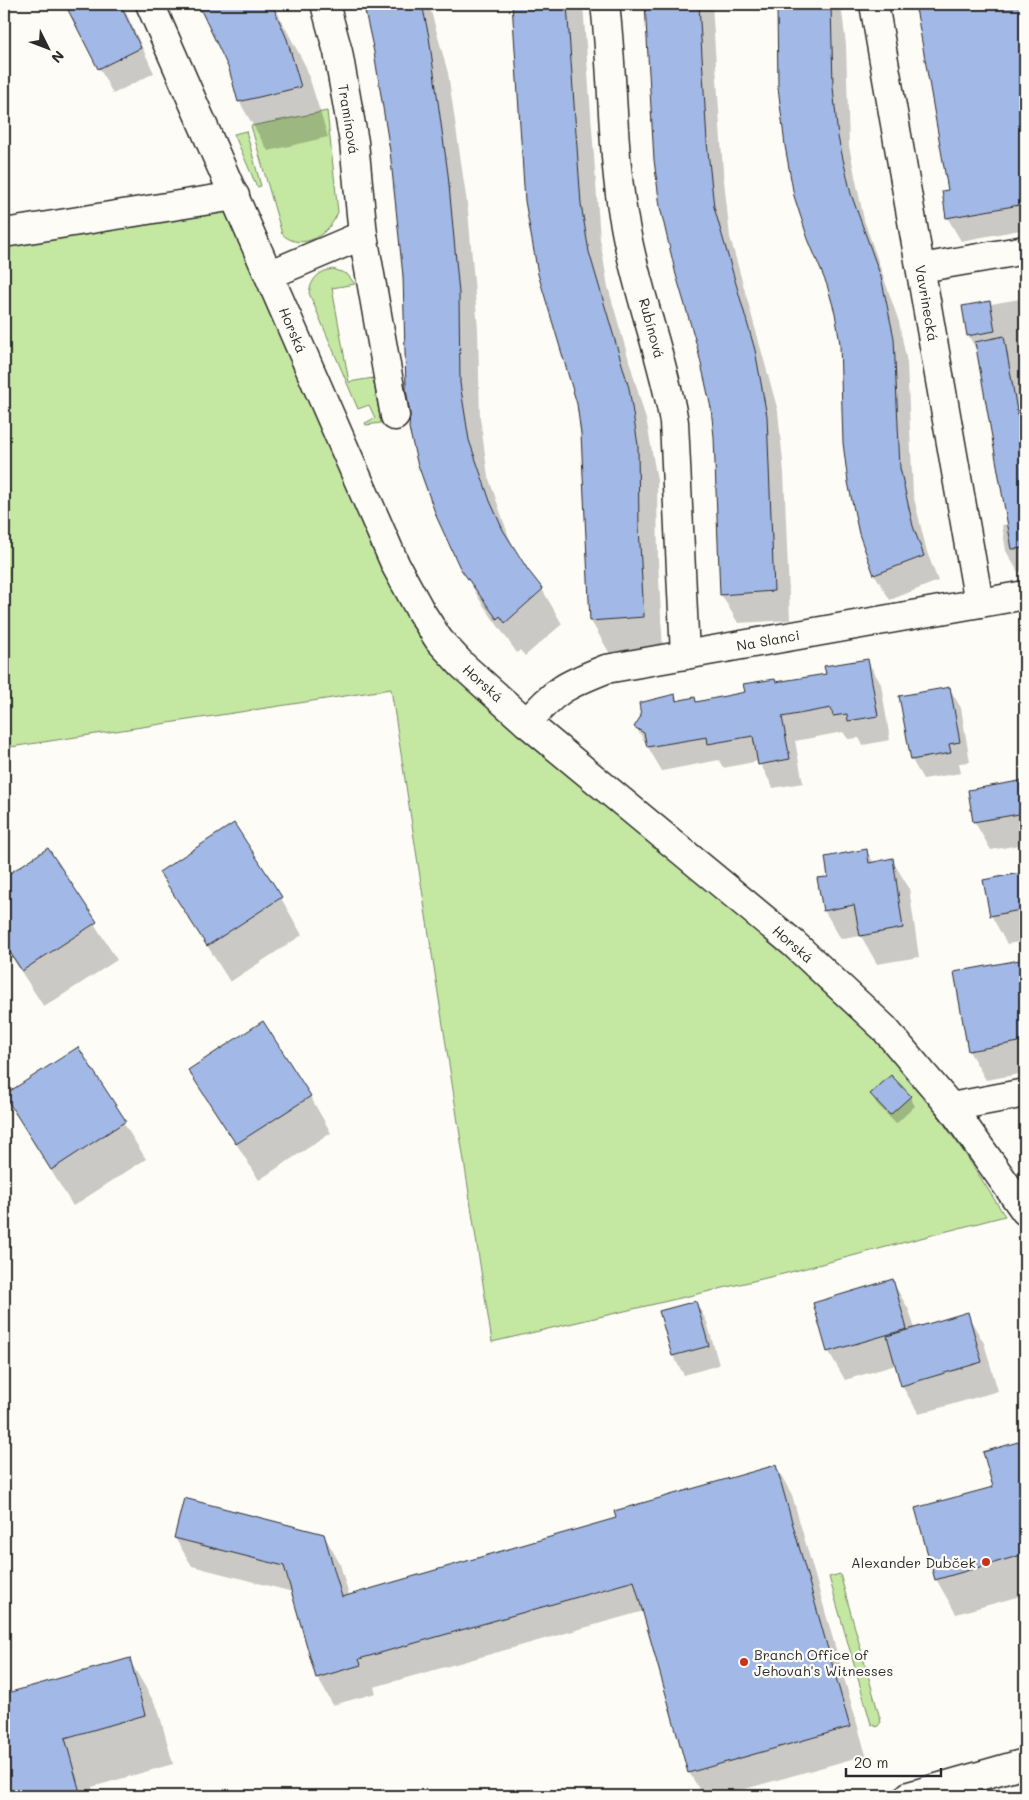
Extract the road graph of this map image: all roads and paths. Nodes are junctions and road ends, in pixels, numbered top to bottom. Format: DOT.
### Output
graph roads {
  1 [pos="150,4"];
  2 [pos="325,4"];
  3 [pos="605,4"];
  4 [pos="874,4"];
  5 [pos="235,196"];
  6 [pos="4,233"];
  7 [pos="363,235"];
  8 [pos="1025,250"];
  9 [pos="921,268"];
  10 [pos="269,275"];
  11 [pos="395,416"];
  12 [pos="1025,595"];
  13 [pos="979,603"];
  14 [pos="685,655"];
  15 [pos="527,723"];
  16 [pos="1025,1093"];
  17 [pos="951,1107"];
  18 [pos="1025,1211"];
  19 [pos="1025,1763"];
  20 [pos="909,1796"];
  1 -- 5 [label="street, Horská"];
  2 -- 7 [label="street, Tramínová"];
  3 -- 14 [label="street, Rubínová"];
  4 -- 9 [label="street, Vavrinecká"];
  5 -- 6 [label="street"];
  5 -- 10 [label="street, Horská"];
  7 -- 10 [label="street"];
  7 -- 11 [label="street, Tramínová"];
  8 -- 9 [label="street"];
  9 -- 13 [label="street, Vavrinecká"];
  10 -- 15 [label="street, Horská"];
  12 -- 13 [label="street, Na Slanci"];
  13 -- 14 [label="street, Na Slanci"];
  14 -- 15 [label="street, Na Slanci"];
  15 -- 17 [label="street, Horská"];
  16 -- 17 [label="street"];
  17 -- 18 [label="street, Horská"];
  19 -- 20 [label="street"];
}
